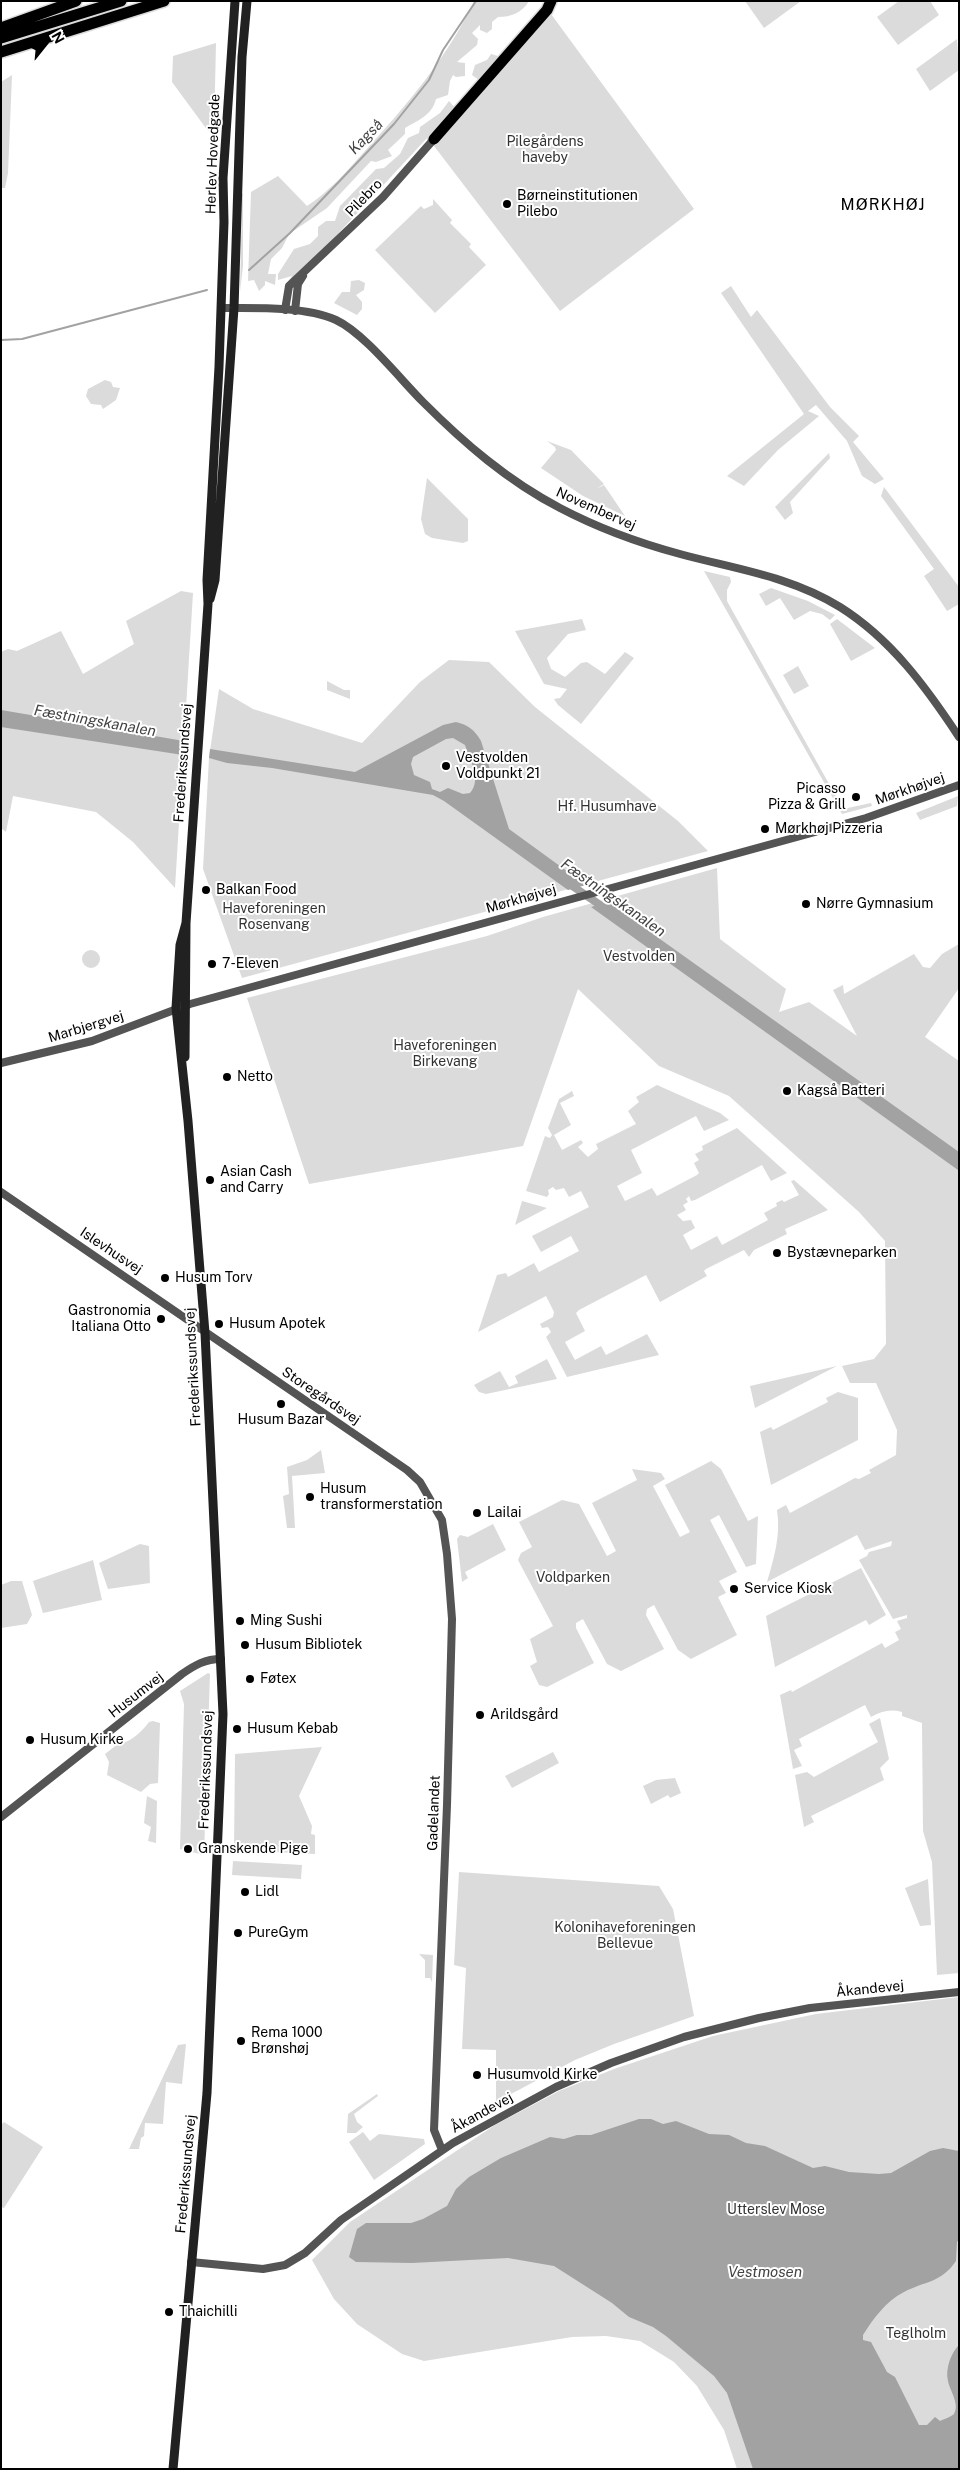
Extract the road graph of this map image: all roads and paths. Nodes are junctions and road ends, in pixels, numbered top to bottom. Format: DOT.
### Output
graph roads {
  1 [pos="76,1"];
  2 [pos="121,1"];
  3 [pos="164,1"];
  4 [pos="235,1"];
  5 [pos="247,1"];
  6 [pos="545,1"];
  7 [pos="551,1"];
  8 [pos="538,19"];
  9 [pos="3,32"];
  10 [pos="3,51"];
  11 [pos="434,139"];
  12 [pos="307,270"];
  13 [pos="221,308"];
  14 [pos="234,308"];
  15 [pos="285,310"];
  16 [pos="295,311"];
  17 [pos="208,604"];
  18 [pos="959,737"];
  19 [pos="959,786"];
  20 [pos="180,1007"];
  21 [pos="1,1063"];
  22 [pos="1,1192"];
  23 [pos="205,1333"];
  24 [pos="420,1482"];
  25 [pos="221,1659"];
  26 [pos="1,1818"];
  27 [pos="959,1992"];
  28 [pos="442,2150"];
  29 [pos="191,2262"];
  30 [pos="173,2469"];
  1 -- 9 [label="highway"];
  2 -- 9 [label="highway"];
  3 -- 10 [label="highway"];
  4 -- 13 [label="main road, Herlev Hovedgade"];
  5 -- 14 [label="main road, Herlev Hovedgade"];
  6 -- 8 [label="highway"];
  7 -- 8 [label="highway"];
  8 -- 11 [label="highway"];
  11 -- 12 [label="street, Pilebro"];
  12 -- 15 [label="street, Pilebro"];
  12 -- 16 [label="street, Pilebro"];
  13 -- 14 [label="street, Novembervej"];
  13 -- 17 [label="main road, Frederikssundsvej"];
  14 -- 15 [label="street, Novembervej"];
  14 -- 17 [label="main road, Frederikssundsvej"];
  15 -- 16 [label="street, Novembervej"];
  16 -- 18 [label="street, Novembervej"];
  17 -- 20 [label="main road, Frederikssundsvej"];
  19 -- 20 [label="street, Mørkhøjvej"];
  20 -- 21 [label="street, Marbjergvej"];
  20 -- 23 [label="main road, Frederikssundsvej"];
  22 -- 23 [label="street, Islevhusvej"];
  23 -- 24 [label="street, Storegårdsvej"];
  23 -- 25 [label="main road, Frederikssundsvej"];
  24 -- 28 [label="street, Gadelandet"];
  25 -- 26 [label="street, Husumvej"];
  25 -- 29 [label="main road, Frederikssundsvej"];
  27 -- 28 [label="street, Åkandevej"];
  28 -- 29 [label="street, Åkandevej"];
  29 -- 30 [label="main road, Frederikssundsvej"];
}
